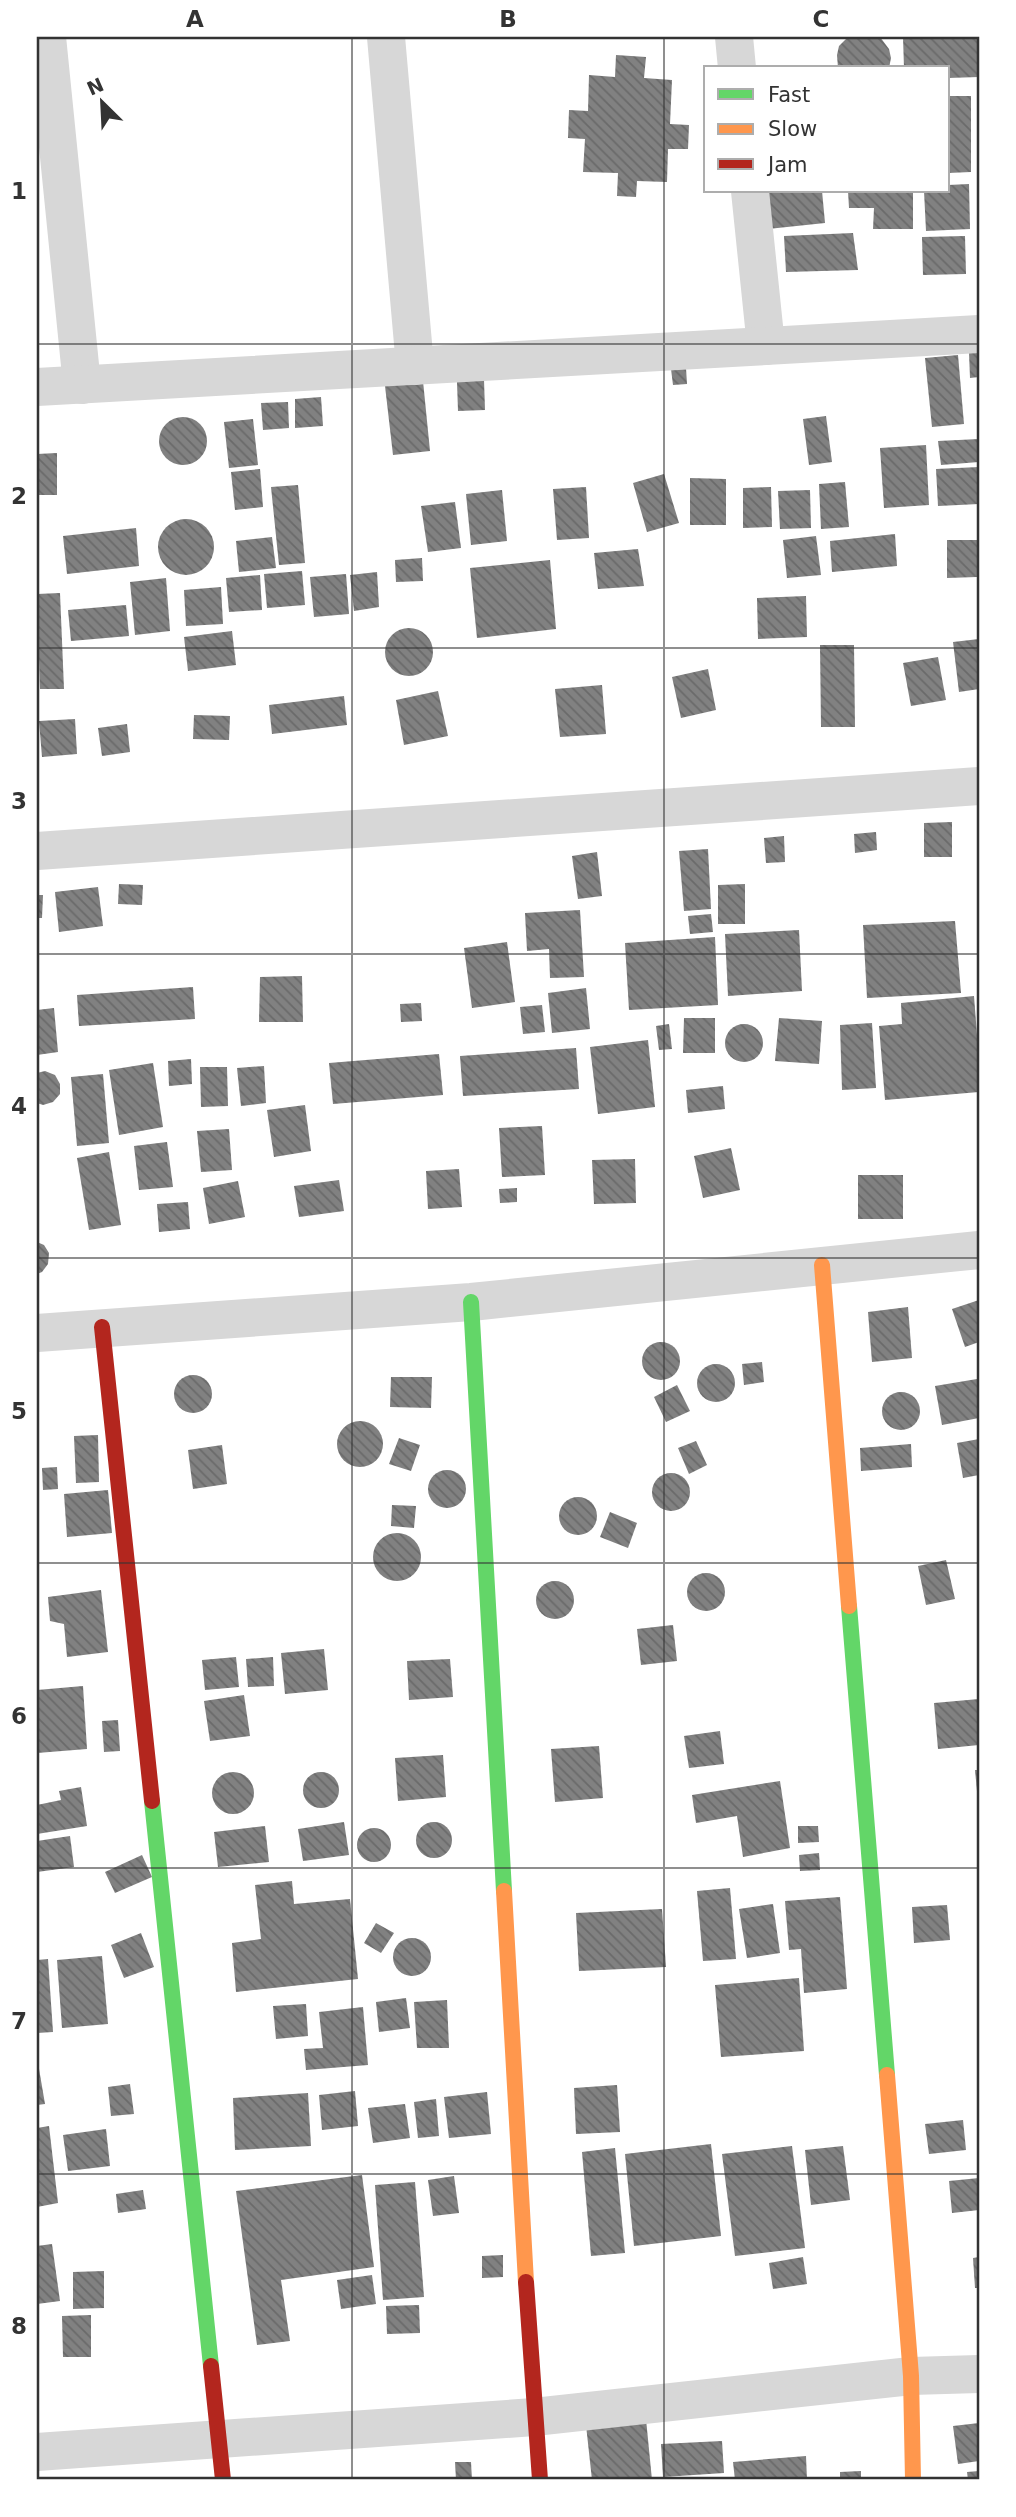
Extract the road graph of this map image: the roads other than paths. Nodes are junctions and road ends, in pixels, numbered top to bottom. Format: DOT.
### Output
graph roads {
  1 [pos="47,37"];
  2 [pos="386,37"];
  3 [pos="734,37"];
  4 [pos="737,66"];
  5 [pos="750,192"];
  6 [pos="979,334"];
  7 [pos="766,346"];
  8 [pos="415,366"];
  9 [pos="82,385"];
  10 [pos="37,387"];
  11 [pos="979,786"];
  12 [pos="37,851"];
  13 [pos="979,1250"];
  14 [pos="822,1265"];
  15 [pos="471,1302"];
  16 [pos="102,1327"];
  17 [pos="37,1333"];
  18 [pos="979,2374"];
  19 [pos="911,2376"];
  20 [pos="534,2417"];
  21 [pos="220,2441"];
  22 [pos="37,2452"];
  23 [pos="223,2480"];
  24 [pos="540,2480"];
  25 [pos="913,2480"];
  1 -- 9 [label="street"];
  2 -- 8 [label="street"];
  3 -- 4 [label="street"];
  5 -- 7 [label="street"];
  6 -- 7 [label="street"];
  7 -- 8 [label="street"];
  8 -- 9 [label="street"];
  9 -- 10 [label="street"];
  11 -- 12 [label="street"];
  13 -- 14 [label="street"];
  14 -- 15 [label="street"];
  14 -- 19 [label="street"];
  15 -- 16 [label="street"];
  15 -- 20 [label="street"];
  16 -- 17 [label="street"];
  16 -- 21 [label="street"];
  18 -- 19 [label="street"];
  19 -- 20 [label="street"];
  19 -- 25 [label="street"];
  20 -- 21 [label="street"];
  20 -- 24 [label="street"];
  21 -- 22 [label="street"];
  21 -- 23 [label="street"];
}
